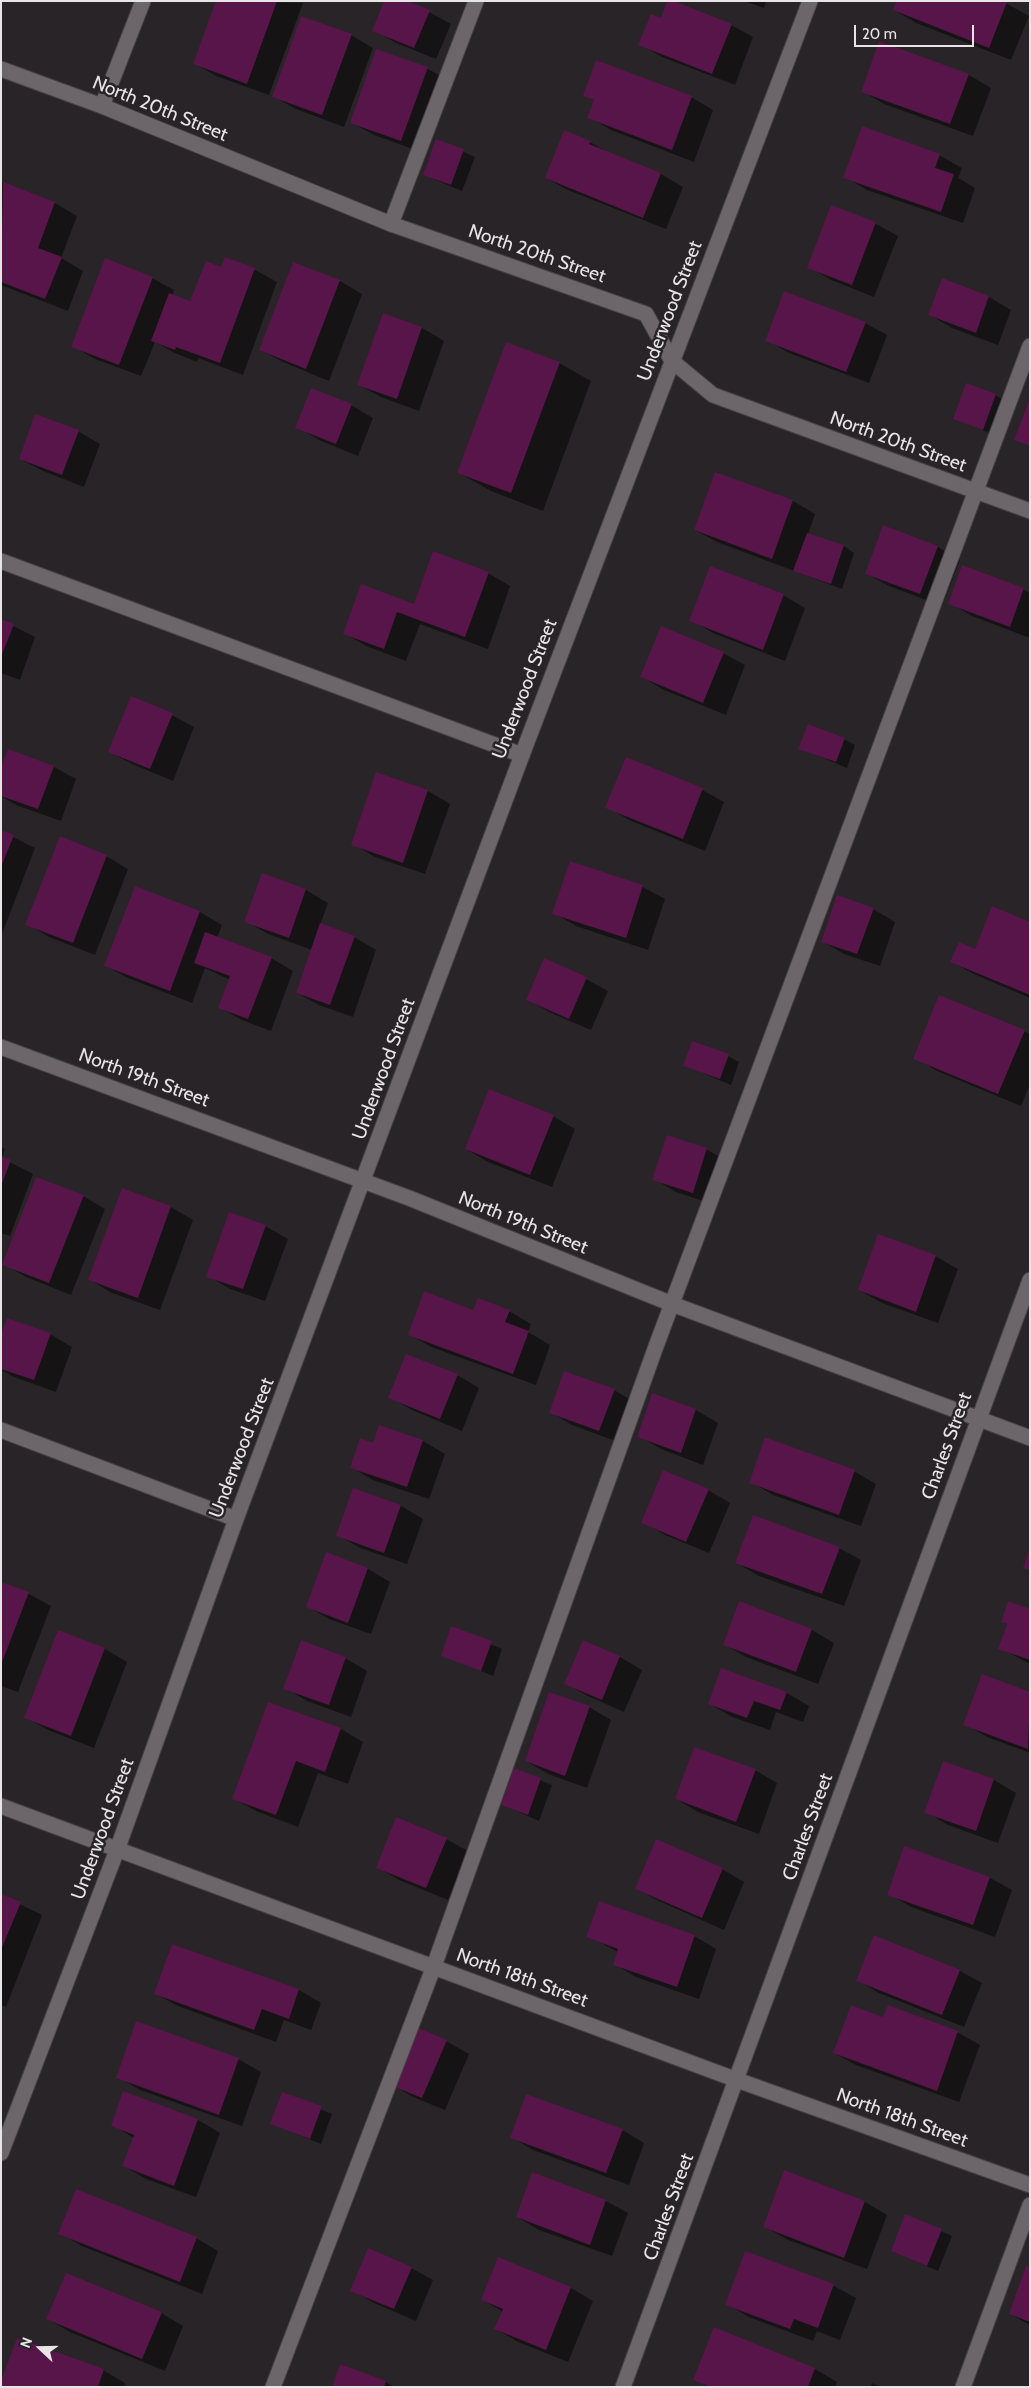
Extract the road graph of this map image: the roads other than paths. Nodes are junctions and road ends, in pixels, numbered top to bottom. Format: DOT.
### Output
graph roads {
  1 [pos="142,1"];
  2 [pos="476,1"];
  3 [pos="810,1"];
  4 [pos="1,69"];
  5 [pos="102,106"];
  6 [pos="391,224"];
  7 [pos="1030,346"];
  8 [pos="672,361"];
  9 [pos="975,491"];
  10 [pos="1030,511"];
  11 [pos="1,561"];
  12 [pos="522,755"];
  13 [pos="1,1047"];
  14 [pos="364,1182"];
  15 [pos="1030,1280"];
  16 [pos="672,1304"];
  17 [pos="977,1419"];
  18 [pos="1,1430"];
  19 [pos="1030,1438"];
  20 [pos="236,1519"];
  21 [pos="1,1806"];
  22 [pos="117,1850"];
  23 [pos="434,1966"];
  24 [pos="737,2080"];
  25 [pos="6,2127"];
  26 [pos="1,2153"];
  27 [pos="1030,2185"];
  28 [pos="1030,2205"];
  29 [pos="273,2387"];
  30 [pos="623,2387"];
  31 [pos="963,2387"];
  1 -- 5 [label="street"];
  2 -- 6 [label="street"];
  3 -- 8 [label="street, Underwood Street"];
  4 -- 5 [label="street, North 20th Street"];
  5 -- 6 [label="street, North 20th Street"];
  6 -- 8 [label="street, North 20th Street"];
  7 -- 9 [label="street"];
  8 -- 9 [label="street, North 20th Street"];
  8 -- 12 [label="street, Underwood Street"];
  9 -- 10 [label="street, North 20th Street"];
  9 -- 16 [label="street"];
  11 -- 12 [label="street"];
  12 -- 14 [label="street, Underwood Street"];
  13 -- 14 [label="street, North 19th Street"];
  14 -- 16 [label="street, North 19th Street"];
  14 -- 20 [label="street, Underwood Street"];
  15 -- 17 [label="street, Charles Street"];
  16 -- 17 [label="street, North 19th Street"];
  16 -- 23 [label="street"];
  17 -- 19 [label="street, North 19th Street"];
  17 -- 24 [label="street, Charles Street"];
  18 -- 20 [label="street"];
  20 -- 22 [label="street, Underwood Street"];
  21 -- 22 [label="street, North 18th Street"];
  22 -- 23 [label="street, North 18th Street"];
  22 -- 25 [label="street, Underwood Street"];
  23 -- 24 [label="street, North 18th Street"];
  23 -- 29 [label="street"];
  24 -- 27 [label="street, North 18th Street"];
  24 -- 30 [label="street, Charles Street"];
  25 -- 26 [label="street, Underwood Street"];
  28 -- 31 [label="street"];
}
